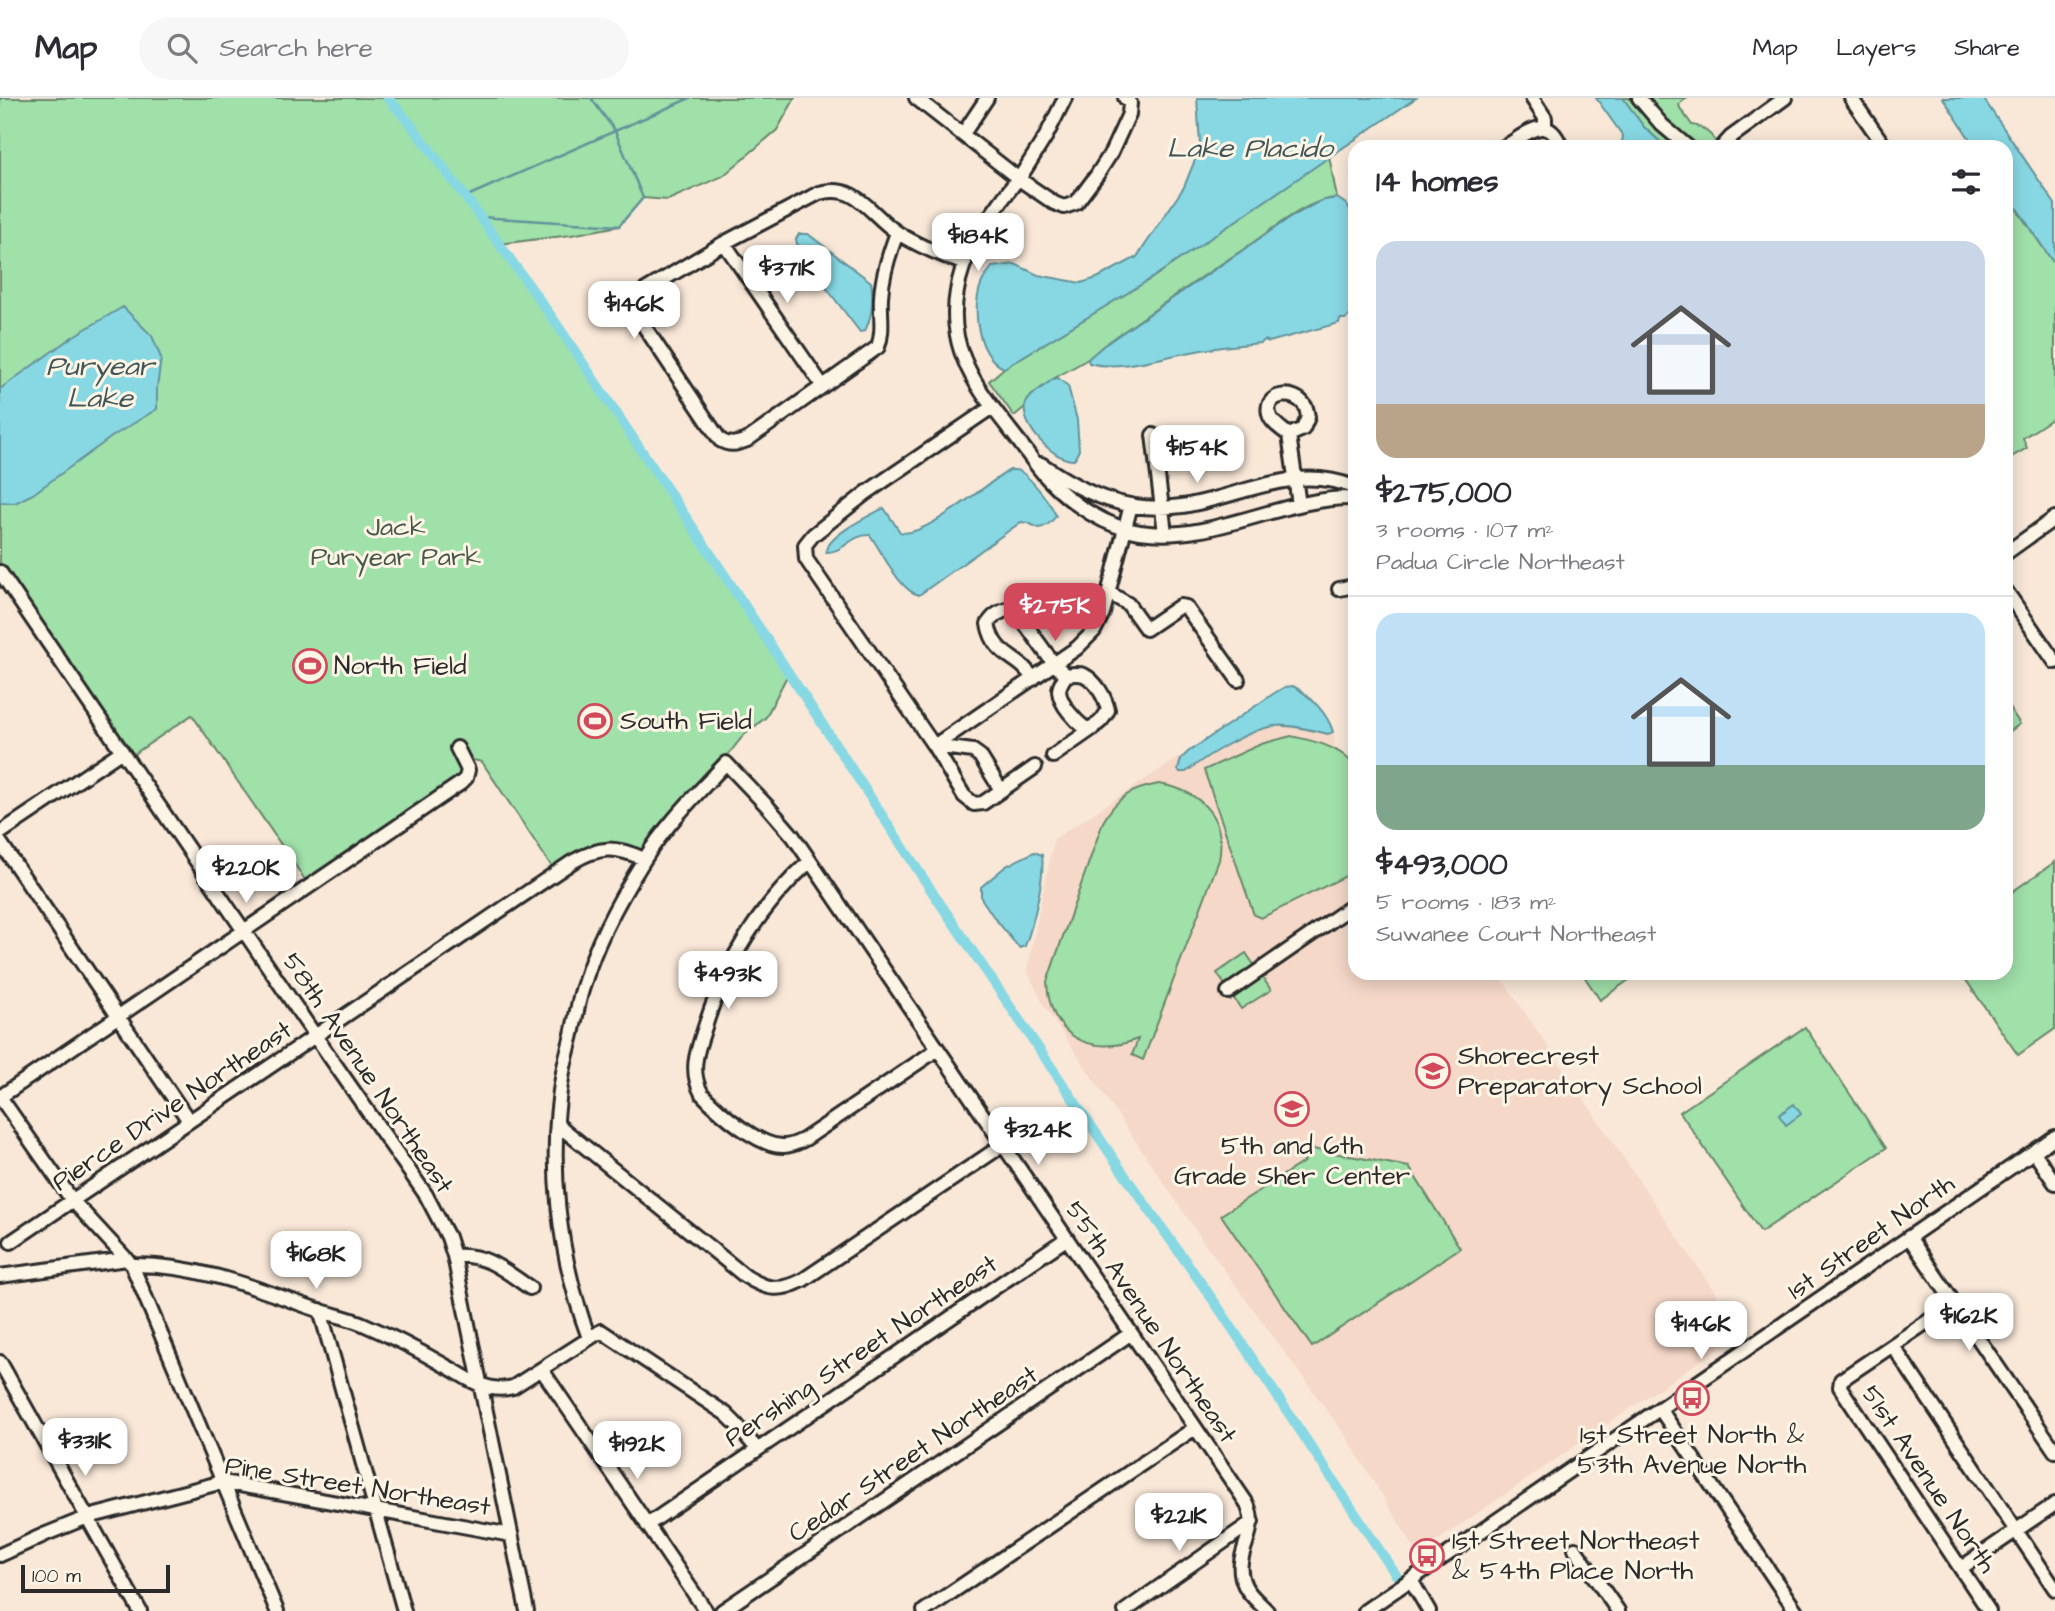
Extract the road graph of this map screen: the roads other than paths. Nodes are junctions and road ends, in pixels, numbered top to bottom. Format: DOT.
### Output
graph roads {
  1 [pos="916,98"];
  2 [pos="987,98"];
  3 [pos="1065,98"];
  4 [pos="1125,98"];
  5 [pos="1532,98"];
  6 [pos="1639,98"];
  7 [pos="1784,98"];
  8 [pos="1851,98"];
  9 [pos="1545,127"];
  10 [pos="963,134"];
  11 [pos="1516,140"];
  12 [pos="1558,140"];
  13 [pos="1680,140"];
  14 [pos="1729,140"];
  15 [pos="1880,140"];
  16 [pos="1019,179"];
  17 [pos="897,233"];
  18 [pos="724,243"];
  19 [pos="963,263"];
  20 [pos="822,385"];
  21 [pos="992,407"];
  22 [pos="1153,435"];
  23 [pos="1289,435"];
  24 [pos="1032,458"];
  25 [pos="1295,479"];
  26 [pos="1348,485"];
  27 [pos="1348,498"];
  28 [pos="1132,505"];
  29 [pos="1299,506"];
  30 [pos="1163,507"];
  31 [pos="2055,519"];
  32 [pos="1126,529"];
  33 [pos="1166,533"];
  34 [pos="2013,548"];
  35 [pos="0,572"];
  36 [pos="1348,587"];
  37 [pos="1339,589"];
  38 [pos="1109,593"];
  39 [pos="2013,601"];
  40 [pos="2055,662"];
  41 [pos="1054,664"];
  42 [pos="1066,675"];
  43 [pos="1033,678"];
  44 [pos="1238,680"];
  45 [pos="1094,727"];
  46 [pos="934,747"];
  47 [pos="457,748"];
  48 [pos="122,751"];
  49 [pos="1053,755"];
  50 [pos="1035,767"];
  51 [pos="1001,790"];
  52 [pos="0,833"];
  53 [pos="0,842"];
  54 [pos="644,859"];
  55 [pos="810,861"];
  56 [pos="1348,909"];
  57 [pos="243,930"];
  58 [pos="1228,992"];
  59 [pos="118,1016"];
  60 [pos="316,1037"];
  61 [pos="938,1049"];
  62 [pos="0,1097"];
  63 [pos="189,1121"];
  64 [pos="558,1125"];
  65 [pos="2055,1137"];
  66 [pos="1003,1145"];
  67 [pos="2034,1152"];
  68 [pos="2055,1183"];
  69 [pos="72,1200"];
  70 [pos="1909,1237"];
  71 [pos="1066,1239"];
  72 [pos="11,1242"];
  73 [pos="454,1256"];
  74 [pos="130,1262"];
  75 [pos="0,1276"];
  76 [pos="522,1287"];
  77 [pos="1955,1303"];
  78 [pos="320,1310"];
  79 [pos="1130,1334"];
  80 [pos="589,1338"];
  81 [pos="1893,1346"];
  82 [pos="0,1362"];
  83 [pos="542,1370"];
  84 [pos="480,1385"];
  85 [pos="1660,1409"];
  86 [pos="1195,1428"];
  87 [pos="757,1449"];
  88 [pos="2055,1451"];
  89 [pos="223,1482"];
  90 [pos="2055,1504"];
  91 [pos="374,1510"];
  92 [pos="88,1517"];
  93 [pos="1252,1522"];
  94 [pos="647,1525"];
  95 [pos="2015,1531"];
  96 [pos="511,1535"];
  97 [pos="1575,1549"];
  98 [pos="0,1555"];
  99 [pos="1204,1556"];
  100 [pos="1961,1568"];
  101 [pos="1241,1571"];
  102 [pos="1411,1580"];
  103 [pos="2055,1589"];
  104 [pos="140,1611"];
  105 [pos="277,1611"];
  106 [pos="404,1611"];
  107 [pos="527,1611"];
  108 [pos="706,1611"];
  109 [pos="722,1611"];
  110 [pos="925,1611"];
  111 [pos="1125,1611"];
  112 [pos="1267,1611"];
  113 [pos="1365,1611"];
  114 [pos="1429,1611"];
  115 [pos="1618,1611"];
  116 [pos="1796,1611"];
  117 [pos="1989,1611"];
  1 -- 10 [label="street"];
  2 -- 10 [label="street"];
  3 -- 16 [label="street"];
  4 -- 16 [label="street"];
  5 -- 9 [label="street"];
  6 -- 13 [label="street"];
  7 -- 14 [label="street"];
  8 -- 15 [label="street"];
  9 -- 11 [label="street"];
  9 -- 12 [label="street"];
  10 -- 16 [label="street"];
  16 -- 19 [label="street"];
  17 -- 18 [label="street"];
  17 -- 19 [label="street"];
  17 -- 20 [label="street"];
  18 -- 20 [label="street"];
  18 -- 20 [label="street"];
  19 -- 21 [label="street"];
  21 -- 24 [label="street"];
  21 -- 46 [label="street"];
  22 -- 30 [label="street"];
  23 -- 25 [label="street"];
  24 -- 28 [label="street"];
  24 -- 32 [label="street"];
  25 -- 26 [label="street"];
  25 -- 29 [label="street"];
  25 -- 30 [label="street"];
  27 -- 29 [label="street"];
  28 -- 30 [label="street"];
  28 -- 32 [label="street"];
  29 -- 33 [label="street"];
  30 -- 33 [label="street"];
  31 -- 34 [label="street"];
  32 -- 33 [label="street"];
  32 -- 38 [label="street"];
  35 -- 48 [label="street, 58th Avenue Northeast"];
  36 -- 37 [label="street"];
  38 -- 41 [label="street"];
  38 -- 44 [label="street"];
  39 -- 40 [label="street"];
  41 -- 42 [label="street"];
  41 -- 43 [label="street"];
  41 -- 43 [label="street"];
  42 -- 45 [label="street"];
  42 -- 45 [label="street"];
  43 -- 46 [label="street"];
  45 -- 49 [label="street"];
  46 -- 51 [label="street"];
  46 -- 51 [label="street"];
  47 -- 57 [label="street"];
  48 -- 52 [label="street"];
  48 -- 57 [label="street, 58th Avenue Northeast"];
  50 -- 51 [label="street"];
  53 -- 59 [label="street"];
  54 -- 55 [label="street, 55th Avenue Northeast"];
  54 -- 60 [label="street, Pierce Drive Northeast"];
  54 -- 64 [label="street"];
  55 -- 61 [label="street, 55th Avenue Northeast"];
  55 -- 61 [label="street"];
  56 -- 58 [label="street"];
  57 -- 59 [label="street"];
  57 -- 60 [label="street, 58th Avenue Northeast"];
  59 -- 62 [label="street"];
  59 -- 63 [label="street"];
  60 -- 63 [label="street, Pierce Drive Northeast"];
  60 -- 73 [label="street, 58th Avenue Northeast"];
  61 -- 66 [label="street, 55th Avenue Northeast"];
  62 -- 69 [label="street"];
  63 -- 69 [label="street, Pierce Drive Northeast"];
  64 -- 66 [label="street"];
  64 -- 80 [label="street"];
  65 -- 67 [label="street, 1st Street North"];
  66 -- 71 [label="street, 55th Avenue Northeast"];
  67 -- 68 [label="street"];
  67 -- 70 [label="street, 1st Street North"];
  69 -- 72 [label="street, Pierce Drive Northeast"];
  69 -- 74 [label="street"];
  70 -- 77 [label="street"];
  70 -- 85 [label="street, 1st Street North"];
  71 -- 79 [label="street, 55th Avenue Northeast"];
  71 -- 87 [label="street, Pershing Street Northeast"];
  73 -- 76 [label="street"];
  73 -- 84 [label="street, 58th Avenue Northeast"];
  74 -- 75 [label="street"];
  74 -- 78 [label="street"];
  74 -- 89 [label="street"];
  77 -- 81 [label="street, 51st Avenue North"];
  77 -- 88 [label="street"];
  78 -- 84 [label="street"];
  78 -- 91 [label="street"];
  79 -- 86 [label="street, 55th Avenue Northeast"];
  79 -- 109 [label="street, Cedar Street Northeast"];
  80 -- 83 [label="street"];
  80 -- 87 [label="street"];
  81 -- 95 [label="street"];
  81 -- 100 [label="street, 51st Avenue North"];
  82 -- 92 [label="street"];
  83 -- 84 [label="street"];
  83 -- 94 [label="street"];
  84 -- 96 [label="street, 58th Avenue Northeast"];
  85 -- 102 [label="street, 1st Street North"];
  85 -- 116 [label="street"];
  86 -- 93 [label="street, 55th Avenue Northeast"];
  86 -- 110 [label="street"];
  87 -- 94 [label="street, Pershing Street Northeast"];
  89 -- 91 [label="street, Pine Street Northeast"];
  89 -- 92 [label="street, Pine Street Northeast"];
  89 -- 105 [label="street"];
  90 -- 95 [label="street"];
  91 -- 96 [label="street, Pine Street Northeast"];
  91 -- 106 [label="street"];
  92 -- 98 [label="street, Pine Street Northeast"];
  92 -- 104 [label="street"];
  93 -- 99 [label="street"];
  93 -- 101 [label="street"];
  94 -- 108 [label="street"];
  95 -- 100 [label="street"];
  95 -- 103 [label="street"];
  96 -- 107 [label="street, 58th Avenue Northeast"];
  97 -- 115 [label="street"];
  99 -- 101 [label="street"];
  99 -- 111 [label="street"];
  100 -- 117 [label="street, 51st Avenue North"];
  101 -- 112 [label="street"];
  102 -- 113 [label="street, 1st Street North"];
  102 -- 114 [label="street"];
}
